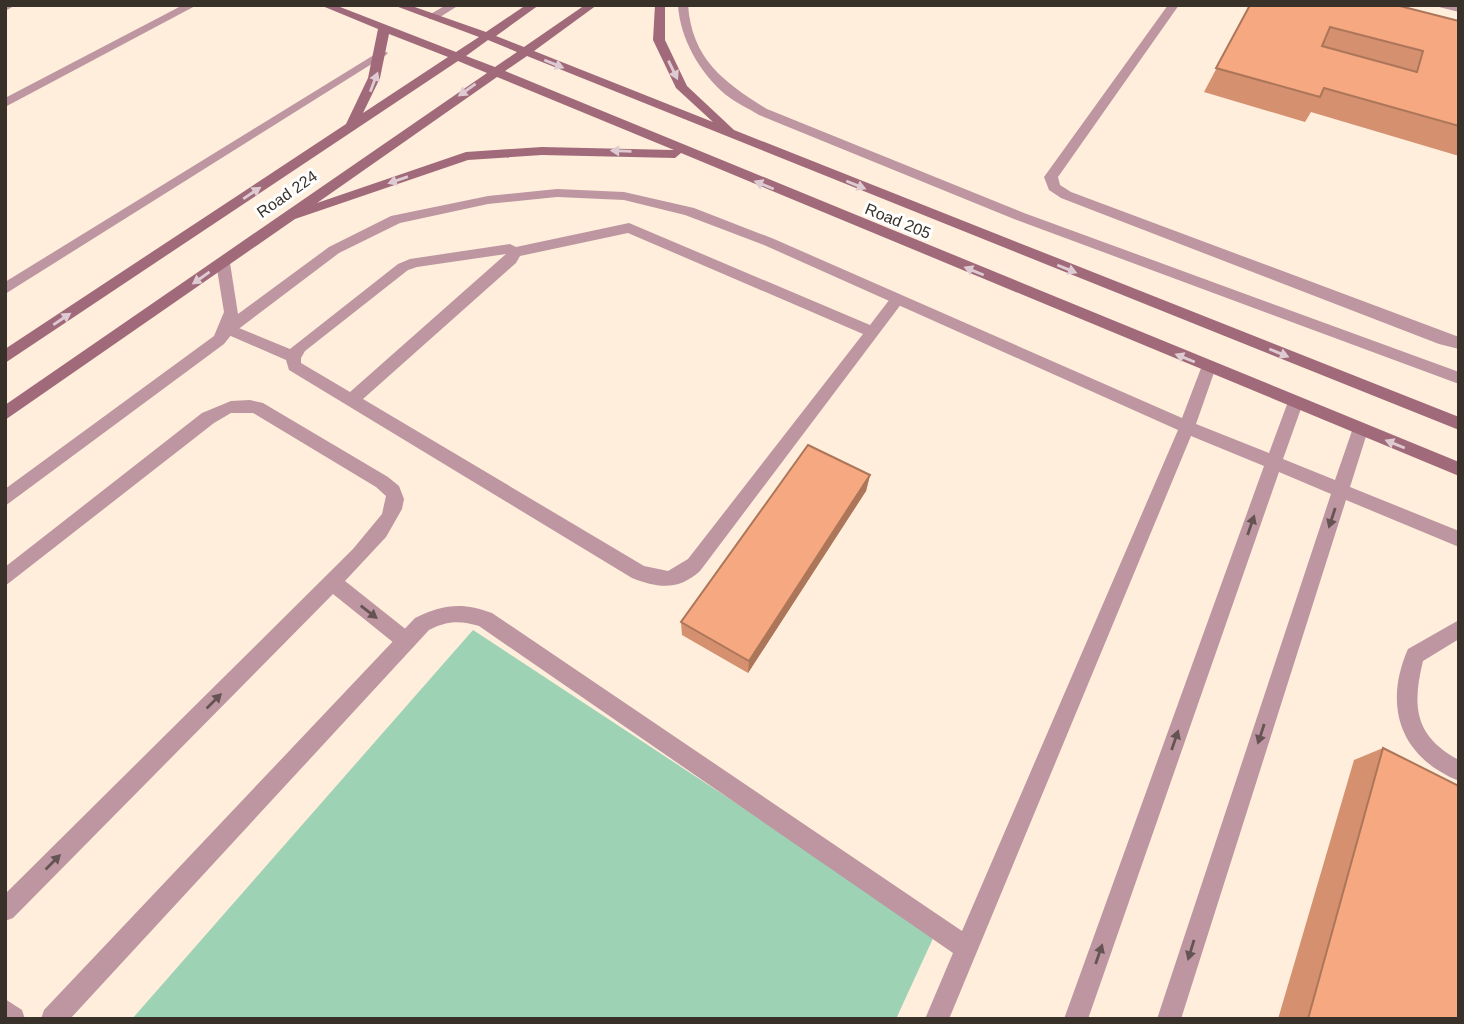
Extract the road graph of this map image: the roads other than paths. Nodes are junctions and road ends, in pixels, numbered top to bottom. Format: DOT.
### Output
graph roads {
  1 [pos="11,5"];
  2 [pos="192,5"];
  3 [pos="325,5"];
  4 [pos="398,5"];
  5 [pos="454,5"];
  6 [pos="534,5"];
  7 [pos="592,5"];
  8 [pos="660,5"];
  9 [pos="684,5"];
  10 [pos="1174,5"];
  11 [pos="1443,5"];
  12 [pos="5,8"];
  13 [pos="1459,9"];
  14 [pos="433,18"];
  15 [pos="384,29"];
  16 [pos="487,36"];
  17 [pos="524,52"];
  18 [pos="382,53"];
  19 [pos="457,56"];
  20 [pos="495,72"];
  21 [pos="5,103"];
  22 [pos="347,129"];
  23 [pos="740,140"];
  24 [pos="689,154"];
  25 [pos="276,223"];
  26 [pos="514,252"];
  27 [pos="223,263"];
  28 [pos="5,289"];
  29 [pos="898,299"];
  30 [pos="229,329"];
  31 [pos="873,332"];
  32 [pos="1459,343"];
  33 [pos="5,357"];
  34 [pos="293,357"];
  35 [pos="1208,367"];
  36 [pos="1459,378"];
  37 [pos="351,400"];
  38 [pos="1294,403"];
  39 [pos="5,414"];
  40 [pos="1459,424"];
  41 [pos="1187,427"];
  42 [pos="1360,430"];
  43 [pos="1273,463"];
  44 [pos="1459,470"];
  45 [pos="1341,488"];
  46 [pos="5,499"];
  47 [pos="1459,539"];
  48 [pos="5,578"];
  49 [pos="332,582"];
  50 [pos="1459,628"];
  51 [pos="406,641"];
  52 [pos="1459,771"];
  53 [pos="5,910"];
  54 [pos="965,947"];
  55 [pos="5,1011"];
  56 [pos="13,1019"];
  57 [pos="53,1019"];
  58 [pos="937,1019"];
  59 [pos="1076,1019"];
  60 [pos="1169,1019"];
  1 -- 12 [label="street"];
  2 -- 21 [label="street"];
  3 -- 15 [label="main road, Road 205"];
  4 -- 14 [label="main road, Road 205"];
  5 -- 14 [label="street"];
  6 -- 16 [label="main road, Road 224"];
  7 -- 17 [label="main road, Road 224"];
  8 -- 23 [label="main road, one-way"];
  9 -- 36 [label="street"];
  10 -- 32 [label="street"];
  11 -- 13 [label="street"];
  14 -- 16 [label="main road, Road 205"];
  15 -- 18 [label="main road"];
  15 -- 19 [label="main road, Road 205"];
  16 -- 17 [label="main road, Road 205"];
  16 -- 19 [label="main road, Road 224"];
  17 -- 20 [label="main road, Road 224"];
  17 -- 23 [label="main road, Road 205, one-way"];
  22 -- 18 [label="main road, one-way"];
  18 -- 28 [label="street"];
  19 -- 20 [label="main road, Road 205"];
  19 -- 22 [label="main road, Road 224"];
  20 -- 24 [label="main road, Road 205"];
  20 -- 25 [label="main road, Road 224, one-way"];
  33 -- 22 [label="main road, Road 224, one-way"];
  23 -- 40 [label="main road, Road 205, one-way"];
  24 -- 25 [label="main road, one-way"];
  35 -- 24 [label="main road, Road 205, one-way"];
  25 -- 27 [label="main road, Road 224"];
  26 -- 31 [label="street"];
  26 -- 34 [label="street"];
  26 -- 37 [label="street"];
  27 -- 30 [label="street"];
  27 -- 39 [label="main road, Road 224, one-way"];
  29 -- 30 [label="street"];
  29 -- 31 [label="street"];
  29 -- 41 [label="street"];
  30 -- 34 [label="street"];
  30 -- 46 [label="street"];
  31 -- 37 [label="street"];
  34 -- 37 [label="street"];
  35 -- 38 [label="main road, Road 205"];
  35 -- 41 [label="street"];
  38 -- 42 [label="main road, Road 205"];
  38 -- 43 [label="street"];
  41 -- 43 [label="street"];
  41 -- 54 [label="street"];
  44 -- 42 [label="main road, Road 205, one-way"];
  42 -- 45 [label="street"];
  43 -- 45 [label="street"];
  59 -- 43 [label="street, one-way"];
  45 -- 47 [label="street"];
  45 -- 60 [label="street, one-way"];
  48 -- 49 [label="street"];
  49 -- 51 [label="street, one-way"];
  53 -- 49 [label="street, one-way"];
  50 -- 52 [label="street"];
  51 -- 54 [label="street"];
  51 -- 57 [label="street"];
  54 -- 58 [label="street"];
  55 -- 56 [label="street"];
}
